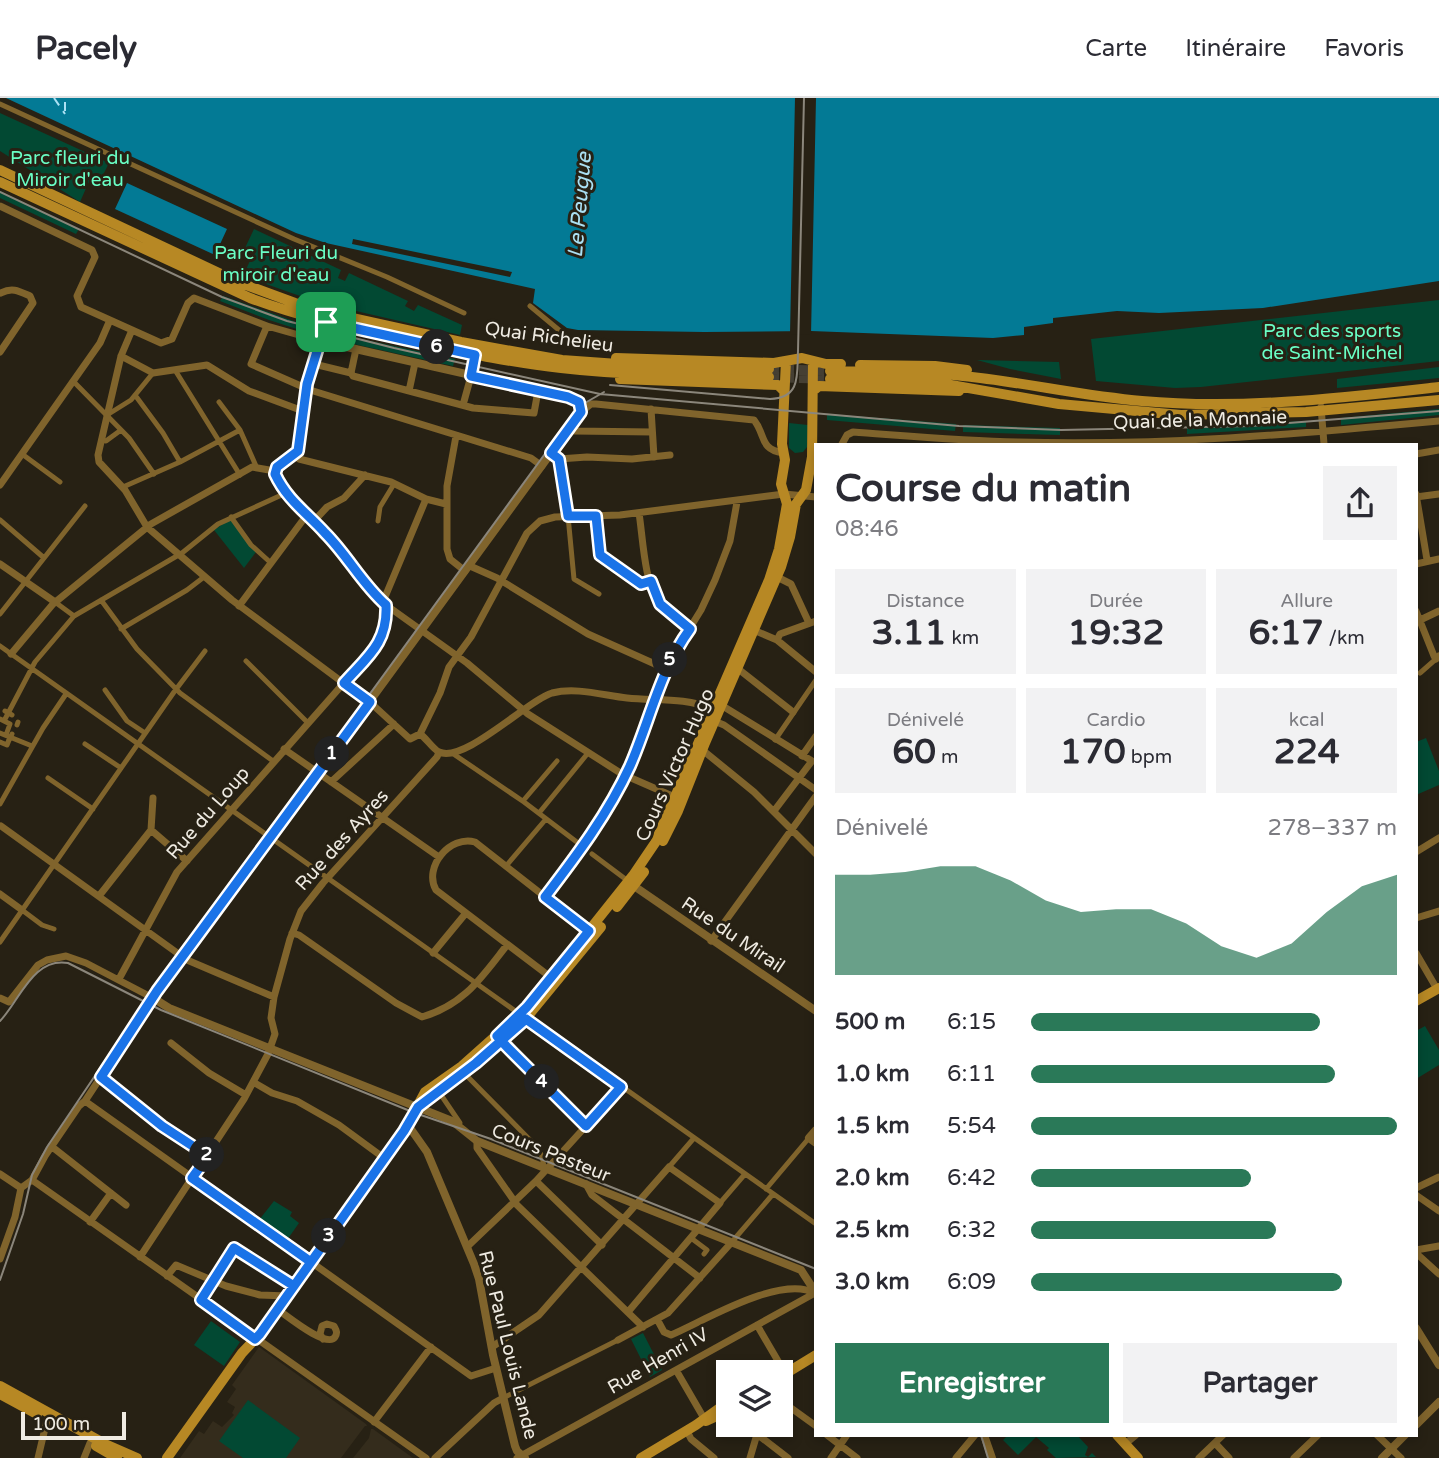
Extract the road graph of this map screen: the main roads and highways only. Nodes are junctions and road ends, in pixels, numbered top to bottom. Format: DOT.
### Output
graph roads {
  1 [pos="0,170"];
  2 [pos="0,182"];
  3 [pos="42,197"];
  4 [pos="327,317"];
  5 [pos="786,361"];
  6 [pos="813,361"];
  7 [pos="561,364"];
  8 [pos="769,373"];
  9 [pos="993,380"];
  10 [pos="1439,387"];
  11 [pos="814,390"];
  12 [pos="784,391"];
  13 [pos="991,392"];
  14 [pos="1439,400"];
  15 [pos="1321,405"];
  16 [pos="814,458"];
  17 [pos="812,483"];
  18 [pos="750,628"];
  19 [pos="716,707"];
  20 [pos="699,748"];
  21 [pos="1438,988"];
  22 [pos="1418,1000"];
  23 [pos="502,1042"];
  24 [pos="418,1107"];
  25 [pos="814,1356"];
  26 [pos="793,1369"];
  27 [pos="0,1386"];
  28 [pos="0,1394"];
  29 [pos="716,1411"];
  30 [pos="716,1416"];
  31 [pos="698,1424"];
  32 [pos="1119,1437"];
  33 [pos="117,1458"];
  34 [pos="136,1458"];
  35 [pos="167,1458"];
  36 [pos="641,1458"];
  37 [pos="1138,1458"];
  1 -- 3 [label="main road"];
  2 -- 3 [label="main road"];
  3 -- 4 [label="main road"];
  4 -- 7 [label="main road, Quai Richelieu"];
  4 -- 7 [label="main road, Quai Richelieu"];
  5 -- 6 [label="main road"];
  5 -- 7 [label="main road"];
  5 -- 12 [label="main road, Cours Victor Hugo"];
  6 -- 9 [label="main road"];
  6 -- 11 [label="main road, Cours Victor Hugo"];
  7 -- 8 [label="main road, Quai Richelieu"];
  7 -- 12 [label="main road"];
  9 -- 13 [label="main road"];
  9 -- 15 [label="main road, Quai de la Monnaie"];
  10 -- 15 [label="main road"];
  11 -- 13 [label="main road"];
  11 -- 16 [label="main road, Cours Victor Hugo"];
  12 -- 18 [label="main road, Cours Victor Hugo"];
  13 -- 15 [label="main road, Quai de la Monnaie"];
  14 -- 15 [label="main road"];
  16 -- 17 [label="main road, Cours Victor Hugo"];
  17 -- 18 [label="main road, Cours Victor Hugo"];
  18 -- 19 [label="main road, Cours Victor Hugo"];
  18 -- 19 [label="main road, Cours Victor Hugo"];
  19 -- 20 [label="main road, Cours Victor Hugo"];
  19 -- 20 [label="main road, Cours Victor Hugo"];
  20 -- 23 [label="main road, Cours Victor Hugo"];
  21 -- 22 [label="main road"];
  23 -- 24 [label="main road, Cours Victor Hugo"];
  23 -- 24 [label="main road, Cours Victor Hugo"];
  24 -- 35 [label="main road"];
  25 -- 26 [label="main road"];
  27 -- 34 [label="main road"];
  28 -- 33 [label="main road"];
  29 -- 31 [label="main road"];
  30 -- 31 [label="main road"];
  31 -- 36 [label="main road"];
  32 -- 37 [label="main road"];
}
